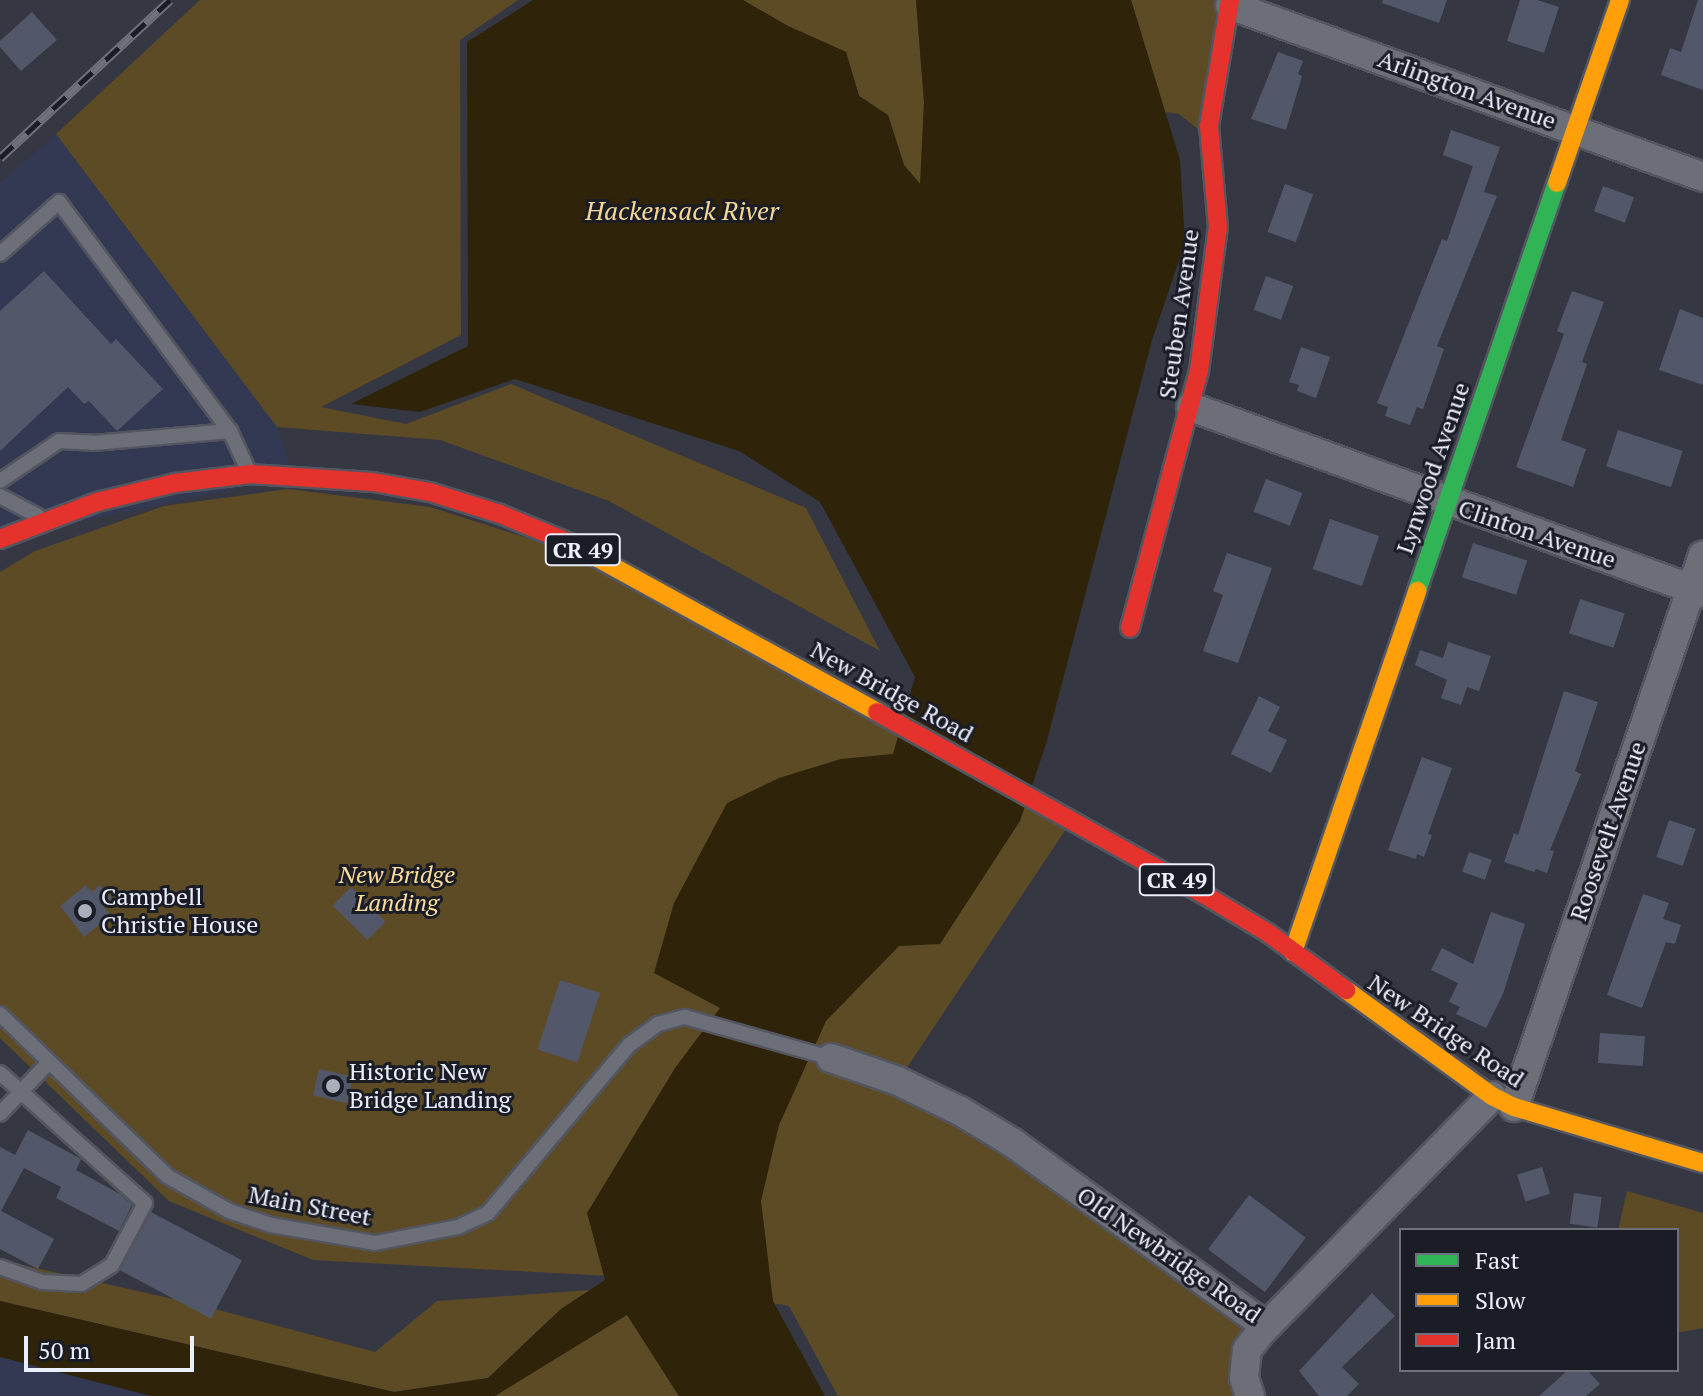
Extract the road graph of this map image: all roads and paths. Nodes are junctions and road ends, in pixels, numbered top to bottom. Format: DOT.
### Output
graph roads {
  1 [pos="1620,0"];
  2 [pos="1230,2"];
  3 [pos="1575,128"];
  4 [pos="1703,177"];
  5 [pos="0,254"];
  6 [pos="1191,407"];
  7 [pos="230,431"];
  8 [pos="250,474"];
  9 [pos="0,481"];
  10 [pos="0,496"];
  11 [pos="1446,503"];
  12 [pos="45,520"];
  13 [pos="0,539"];
  14 [pos="1703,555"];
  15 [pos="1697,591"];
  16 [pos="1130,628"];
  17 [pos="1293,952"];
  18 [pos="0,1014"];
  19 [pos="831,1058"];
  20 [pos="49,1062"];
  21 [pos="0,1073"];
  22 [pos="21,1092"];
  23 [pos="1503,1102"];
  24 [pos="0,1114"];
  25 [pos="1703,1163"];
  26 [pos="0,1267"];
  27 [pos="1266,1326"];
  28 [pos="1250,1396"];
  1 -- 3 [label="main road, Lynwood Avenue"];
  2 -- 3 [label="street, Arlington Avenue"];
  2 -- 6 [label="main road, Steuben Avenue"];
  3 -- 4 [label="street, Arlington Avenue"];
  3 -- 11 [label="main road, Lynwood Avenue"];
  5 -- 7 [label="lane"];
  6 -- 11 [label="street, Clinton Avenue"];
  6 -- 16 [label="main road, Steuben Avenue"];
  7 -- 8 [label="lane"];
  7 -- 9 [label="lane"];
  8 -- 12 [label="main road, New Bridge Road / CR 49"];
  8 -- 17 [label="main road, New Bridge Road / CR 49"];
  10 -- 12 [label="lane"];
  11 -- 15 [label="street, Clinton Avenue"];
  11 -- 17 [label="main road, Lynwood Avenue"];
  12 -- 13 [label="main road, New Bridge Road / CR 49"];
  14 -- 15 [label="street, Roosevelt Avenue"];
  15 -- 23 [label="street, Roosevelt Avenue"];
  17 -- 23 [label="main road, New Bridge Road / CR 49"];
  18 -- 20 [label="lane, Main Street"];
  19 -- 20 [label="lane, Main Street"];
  19 -- 27 [label="street, Old Newbridge Road"];
  20 -- 22 [label="lane"];
  21 -- 22 [label="lane"];
  22 -- 24 [label="lane"];
  22 -- 26 [label="lane"];
  23 -- 25 [label="main road, New Bridge Road / CR 49"];
  23 -- 27 [label="street, Old Newbridge Road"];
  27 -- 28 [label="street"];
}
